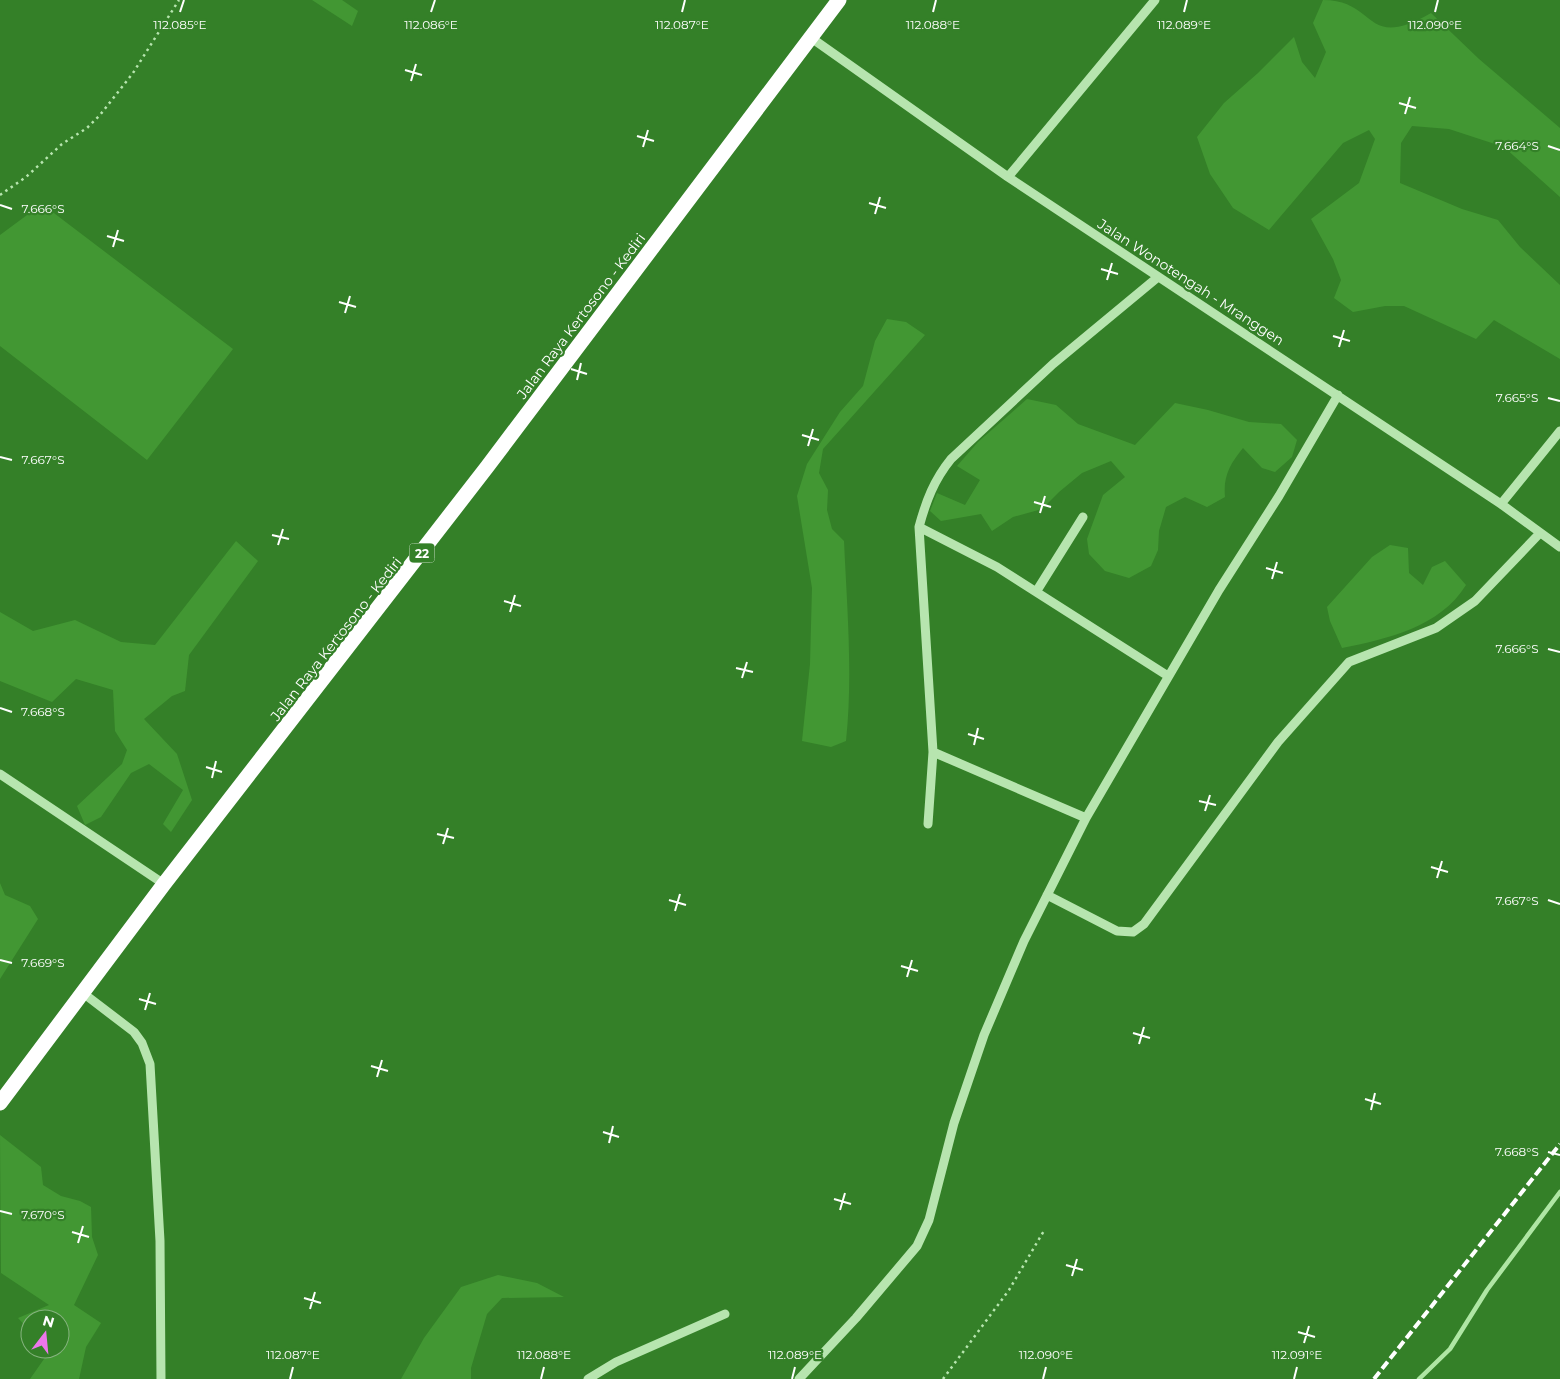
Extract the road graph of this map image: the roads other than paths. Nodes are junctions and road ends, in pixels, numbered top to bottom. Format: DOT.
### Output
graph roads {
  1 [pos="839,0"];
  2 [pos="1155,0"];
  3 [pos="810,38"];
  4 [pos="1008,177"];
  5 [pos="1158,277"];
  6 [pos="1338,395"];
  7 [pos="1560,430"];
  8 [pos="1501,504"];
  9 [pos="1083,517"];
  10 [pos="918,527"];
  11 [pos="1540,533"];
  12 [pos="1560,547"];
  13 [pos="1036,592"];
  14 [pos="1168,676"];
  15 [pos="933,752"];
  16 [pos="0,774"];
  17 [pos="1086,818"];
  18 [pos="928,824"];
  19 [pos="164,884"];
  20 [pos="1047,895"];
  21 [pos="83,993"];
  22 [pos="0,1103"];
  23 [pos="725,1314"];
  24 [pos="161,1379"];
  25 [pos="588,1379"];
  26 [pos="799,1379"];
  1 -- 3 [label="highway, Jalan Raya Kertosono - Kediri / 22"];
  2 -- 4 [label="street"];
  3 -- 4 [label="street, Jalan Wonotengah - Mranggen"];
  3 -- 19 [label="highway, Jalan Raya Kertosono - Kediri / 22"];
  4 -- 5 [label="street, Jalan Wonotengah - Mranggen"];
  5 -- 6 [label="street, Jalan Wonotengah - Mranggen"];
  5 -- 10 [label="street"];
  6 -- 8 [label="street, Jalan Wonotengah - Mranggen"];
  6 -- 14 [label="street"];
  7 -- 8 [label="street"];
  8 -- 11 [label="street, Jalan Wonotengah - Mranggen"];
  9 -- 13 [label="street"];
  10 -- 13 [label="street"];
  10 -- 15 [label="street"];
  11 -- 12 [label="street, Jalan Wonotengah - Mranggen"];
  11 -- 20 [label="street"];
  13 -- 14 [label="street"];
  14 -- 17 [label="street"];
  15 -- 17 [label="street"];
  15 -- 18 [label="street"];
  16 -- 19 [label="street"];
  17 -- 20 [label="street"];
  19 -- 21 [label="highway, Jalan Raya Kertosono - Kediri / 22"];
  20 -- 26 [label="street"];
  21 -- 22 [label="highway, Jalan Raya Kertosono - Kediri / 22"];
  21 -- 24 [label="street"];
  23 -- 25 [label="street"];
}
